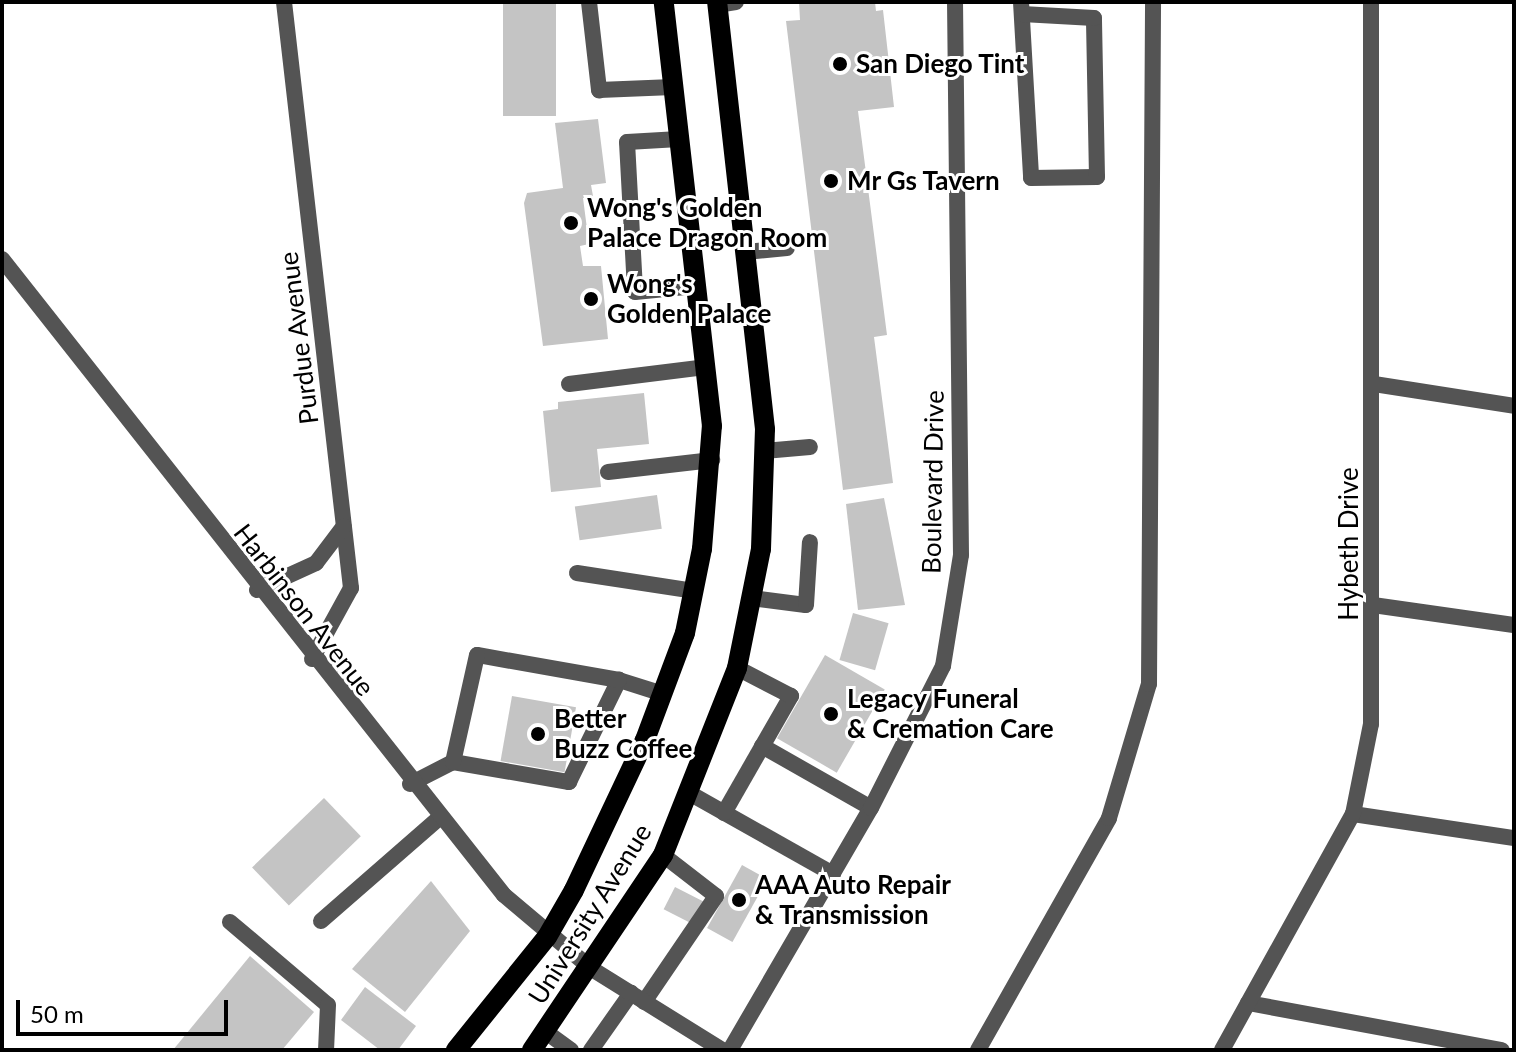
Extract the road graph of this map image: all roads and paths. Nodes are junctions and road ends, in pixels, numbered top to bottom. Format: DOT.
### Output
graph roads {
  1 [pos="284,2"];
  2 [pos="589,2"];
  3 [pos="664,2"];
  4 [pos="955,2"];
  5 [pos="1153,2"];
  6 [pos="1371,2"];
  7 [pos="723,3"];
  8 [pos="1022,8"];
  9 [pos="673,87"];
  10 [pos="679,139"];
  11 [pos="787,248"];
  12 [pos="745,252"];
  13 [pos="2,259"];
  14 [pos="696,286"];
  15 [pos="705,367"];
  16 [pos="569,384"];
  17 [pos="1374,384"];
  18 [pos="1514,406"];
  19 [pos="810,447"];
  20 [pos="764,451"];
  21 [pos="712,460"];
  22 [pos="608,472"];
  23 [pos="344,526"];
  24 [pos="810,542"];
  25 [pos="577,573"];
  26 [pos="257,590"];
  27 [pos="694,591"];
  28 [pos="751,598"];
  29 [pos="1373,605"];
  30 [pos="1514,625"];
  31 [pos="312,659"];
  32 [pos="737,668"];
  33 [pos="619,680"];
  34 [pos="663,694"];
  35 [pos="762,746"];
  36 [pos="453,762"];
  37 [pos="410,784"];
  38 [pos="691,794"];
  39 [pos="871,808"];
  40 [pos="724,813"];
  41 [pos="1353,814"];
  42 [pos="438,819"];
  43 [pos="1514,838"];
  44 [pos="663,855"];
  45 [pos="833,874"];
  46 [pos="321,921"];
  47 [pos="230,922"];
  48 [pos="547,937"];
  49 [pos="592,969"];
  50 [pos="638,998"];
  51 [pos="1248,1003"];
  52 [pos="546,1032"];
  53 [pos="326,1050"];
  54 [pos="456,1050"];
  55 [pos="532,1050"];
  56 [pos="571,1050"];
  57 [pos="591,1050"];
  58 [pos="722,1050"];
  59 [pos="730,1050"];
  60 [pos="978,1050"];
  61 [pos="1222,1050"];
  62 [pos="1502,1050"];
  1 -- 23 [label="street, Purdue Avenue"];
  2 -- 9 [label="street"];
  3 -- 9 [label="main road, University Avenue"];
  4 -- 39 [label="street, Boulevard Drive"];
  5 -- 60 [label="street"];
  6 -- 17 [label="street, Hybeth Drive"];
  7 -- 12 [label="main road, University Avenue"];
  8 -- 8 [label="street"];
  9 -- 10 [label="main road, University Avenue"];
  10 -- 14 [label="main road, University Avenue"];
  10 -- 14 [label="street"];
  11 -- 12 [label="street"];
  12 -- 20 [label="main road, University Avenue"];
  13 -- 26 [label="street, Harbinson Avenue"];
  14 -- 15 [label="main road, University Avenue"];
  15 -- 16 [label="street"];
  15 -- 21 [label="main road, University Avenue"];
  17 -- 18 [label="street"];
  17 -- 29 [label="street, Hybeth Drive"];
  19 -- 20 [label="street"];
  20 -- 28 [label="main road, University Avenue"];
  21 -- 22 [label="street"];
  21 -- 27 [label="main road, University Avenue"];
  23 -- 26 [label="street"];
  23 -- 31 [label="street, Purdue Avenue"];
  24 -- 28 [label="street"];
  25 -- 27 [label="street"];
  26 -- 31 [label="street, Harbinson Avenue"];
  27 -- 34 [label="main road, University Avenue"];
  28 -- 32 [label="main road, University Avenue"];
  29 -- 30 [label="street"];
  29 -- 41 [label="street, Hybeth Drive"];
  31 -- 37 [label="street, Harbinson Avenue"];
  32 -- 35 [label="street"];
  32 -- 38 [label="main road, University Avenue"];
  33 -- 34 [label="street"];
  33 -- 36 [label="street"];
  33 -- 36 [label="street"];
  34 -- 48 [label="main road, University Avenue"];
  35 -- 39 [label="street"];
  35 -- 40 [label="street"];
  36 -- 37 [label="street"];
  37 -- 42 [label="street, Harbinson Avenue"];
  38 -- 40 [label="street"];
  38 -- 44 [label="main road, University Avenue"];
  39 -- 45 [label="street, Boulevard Drive"];
  40 -- 45 [label="street"];
  41 -- 43 [label="street"];
  41 -- 51 [label="street, Hybeth Drive"];
  42 -- 46 [label="street"];
  42 -- 48 [label="street, Harbinson Avenue"];
  44 -- 49 [label="main road, University Avenue"];
  44 -- 50 [label="street"];
  45 -- 59 [label="street, Boulevard Drive"];
  47 -- 53 [label="street"];
  48 -- 49 [label="street, Harbinson Avenue"];
  48 -- 54 [label="main road, University Avenue"];
  49 -- 50 [label="street, Harbinson Avenue"];
  49 -- 52 [label="main road, University Avenue"];
  50 -- 57 [label="street"];
  50 -- 58 [label="street, Harbinson Avenue"];
  51 -- 61 [label="street, Hybeth Drive"];
  51 -- 62 [label="street"];
  52 -- 55 [label="main road, University Avenue"];
  52 -- 56 [label="street"];
}
